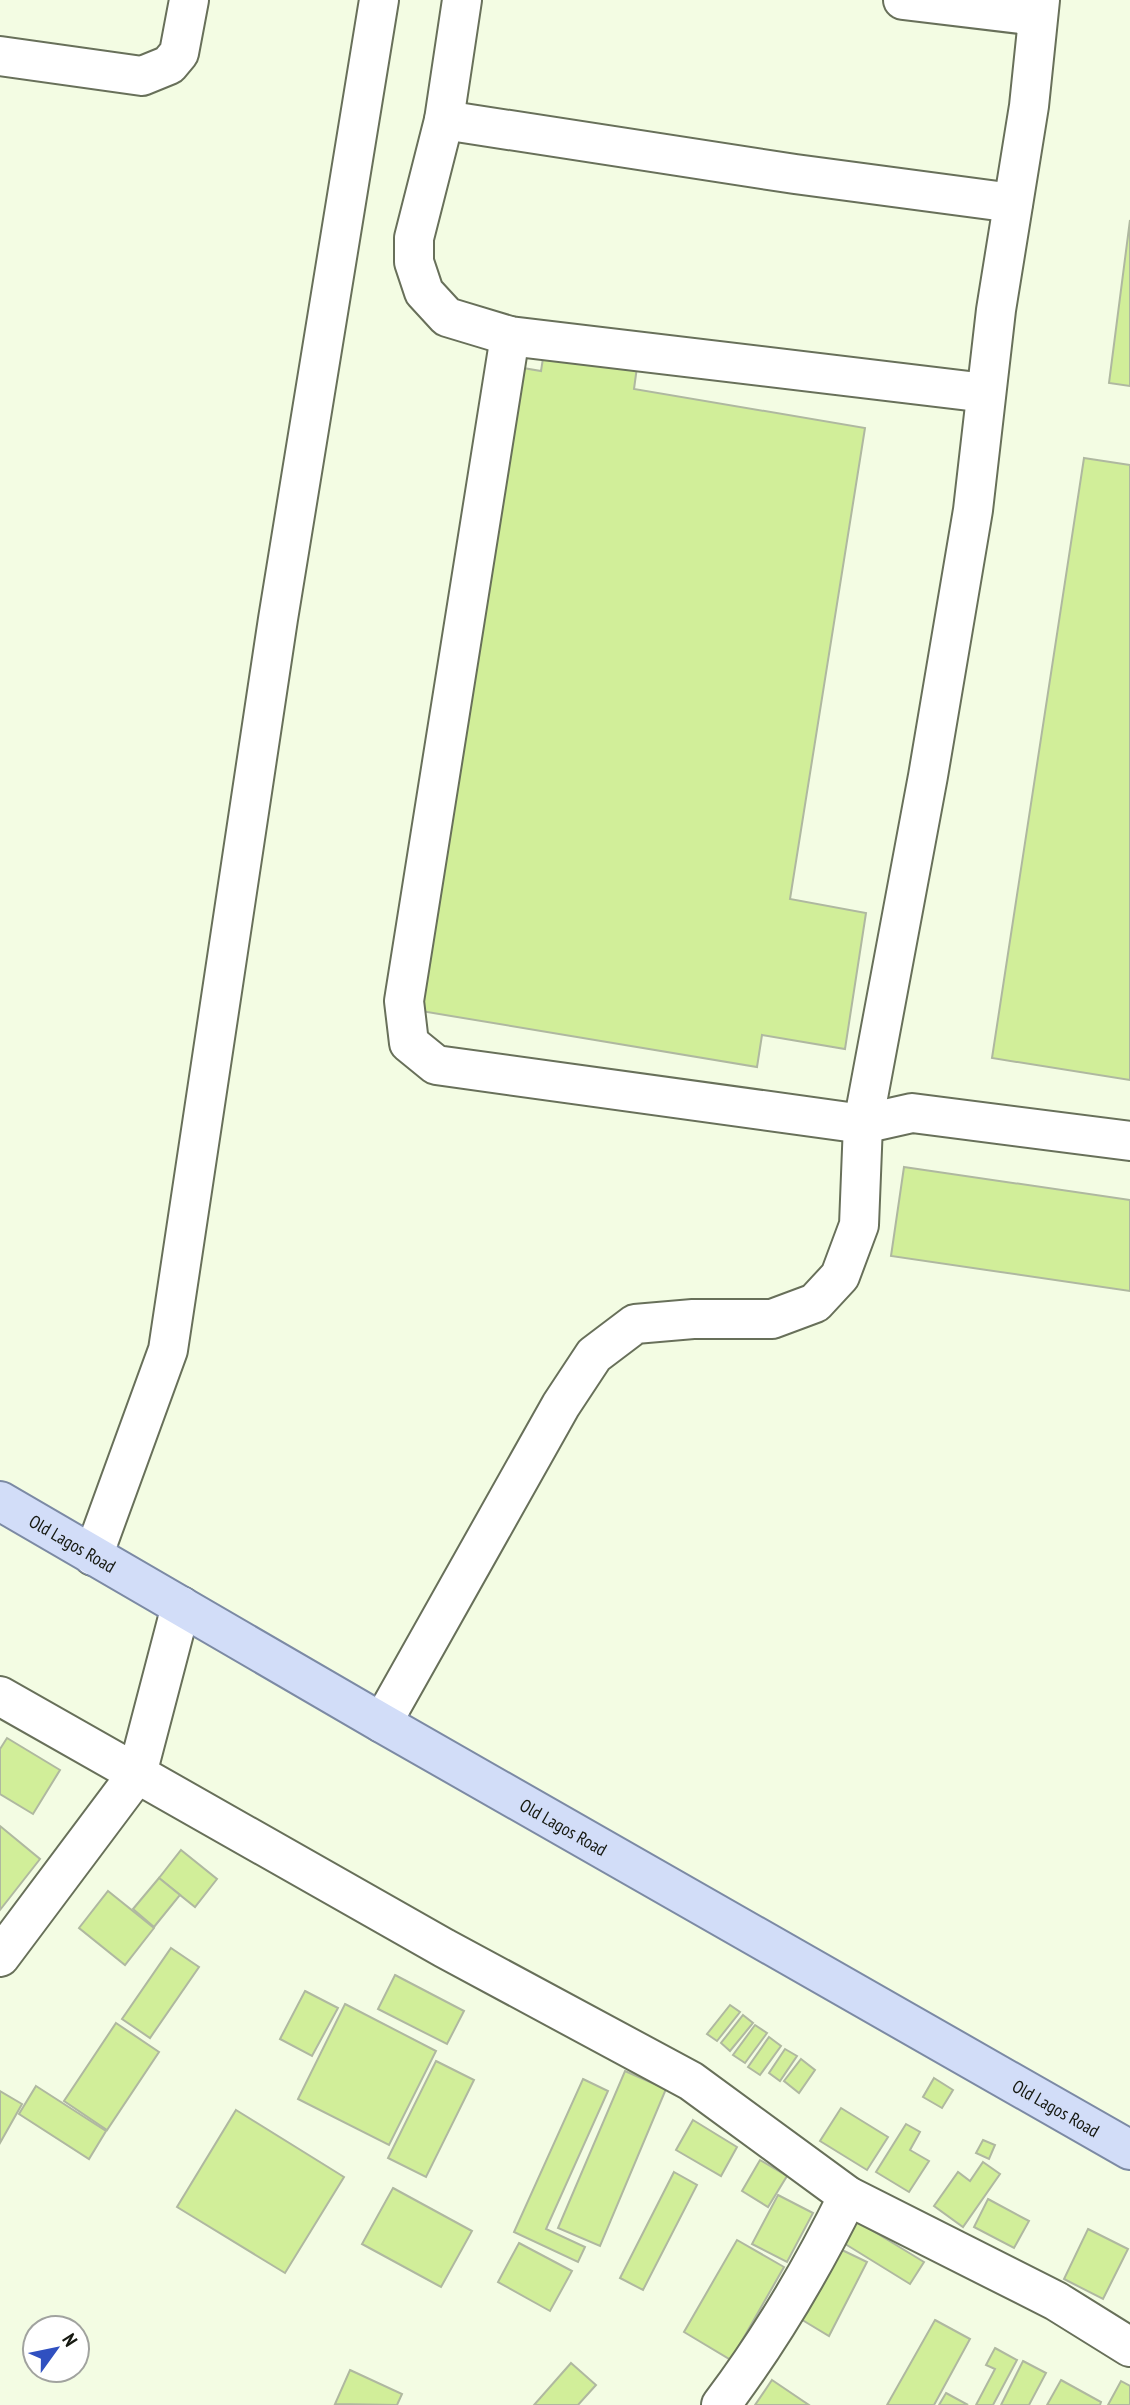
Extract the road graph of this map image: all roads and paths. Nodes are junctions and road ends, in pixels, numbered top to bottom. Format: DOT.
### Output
graph roads {
  1 [pos="189,0"];
  2 [pos="379,0"];
  3 [pos="462,0"];
  4 [pos="903,0"];
  5 [pos="1039,8"];
  6 [pos="0,56"];
  7 [pos="444,120"];
  8 [pos="1013,203"];
  9 [pos="510,336"];
  10 [pos="986,393"];
  11 [pos="863,1124"];
  12 [pos="1130,1141"];
  13 [pos="0,1501"];
  14 [pos="93,1556"];
  15 [pos="181,1606"];
  16 [pos="0,1696"];
  17 [pos="382,1723"];
  18 [pos="137,1774"];
  19 [pos="0,1957"];
  20 [pos="1130,2150"];
  21 [pos="848,2196"];
  22 [pos="1130,2347"];
  23 [pos="721,2405"];
  1 -- 6 [label="street"];
  2 -- 14 [label="street"];
  3 -- 7 [label="street"];
  4 -- 5 [label="street"];
  5 -- 8 [label="street"];
  7 -- 8 [label="street"];
  7 -- 9 [label="street"];
  8 -- 10 [label="street"];
  9 -- 10 [label="street"];
  9 -- 11 [label="street"];
  10 -- 11 [label="street"];
  11 -- 12 [label="street"];
  11 -- 17 [label="street"];
  13 -- 14 [label="main road, Old Lagos Road"];
  14 -- 15 [label="main road, Old Lagos Road"];
  15 -- 17 [label="main road, Old Lagos Road"];
  15 -- 18 [label="street"];
  16 -- 18 [label="street"];
  17 -- 20 [label="main road, Old Lagos Road"];
  18 -- 19 [label="street"];
  18 -- 21 [label="street"];
  21 -- 22 [label="street"];
  21 -- 23 [label="street"];
}
